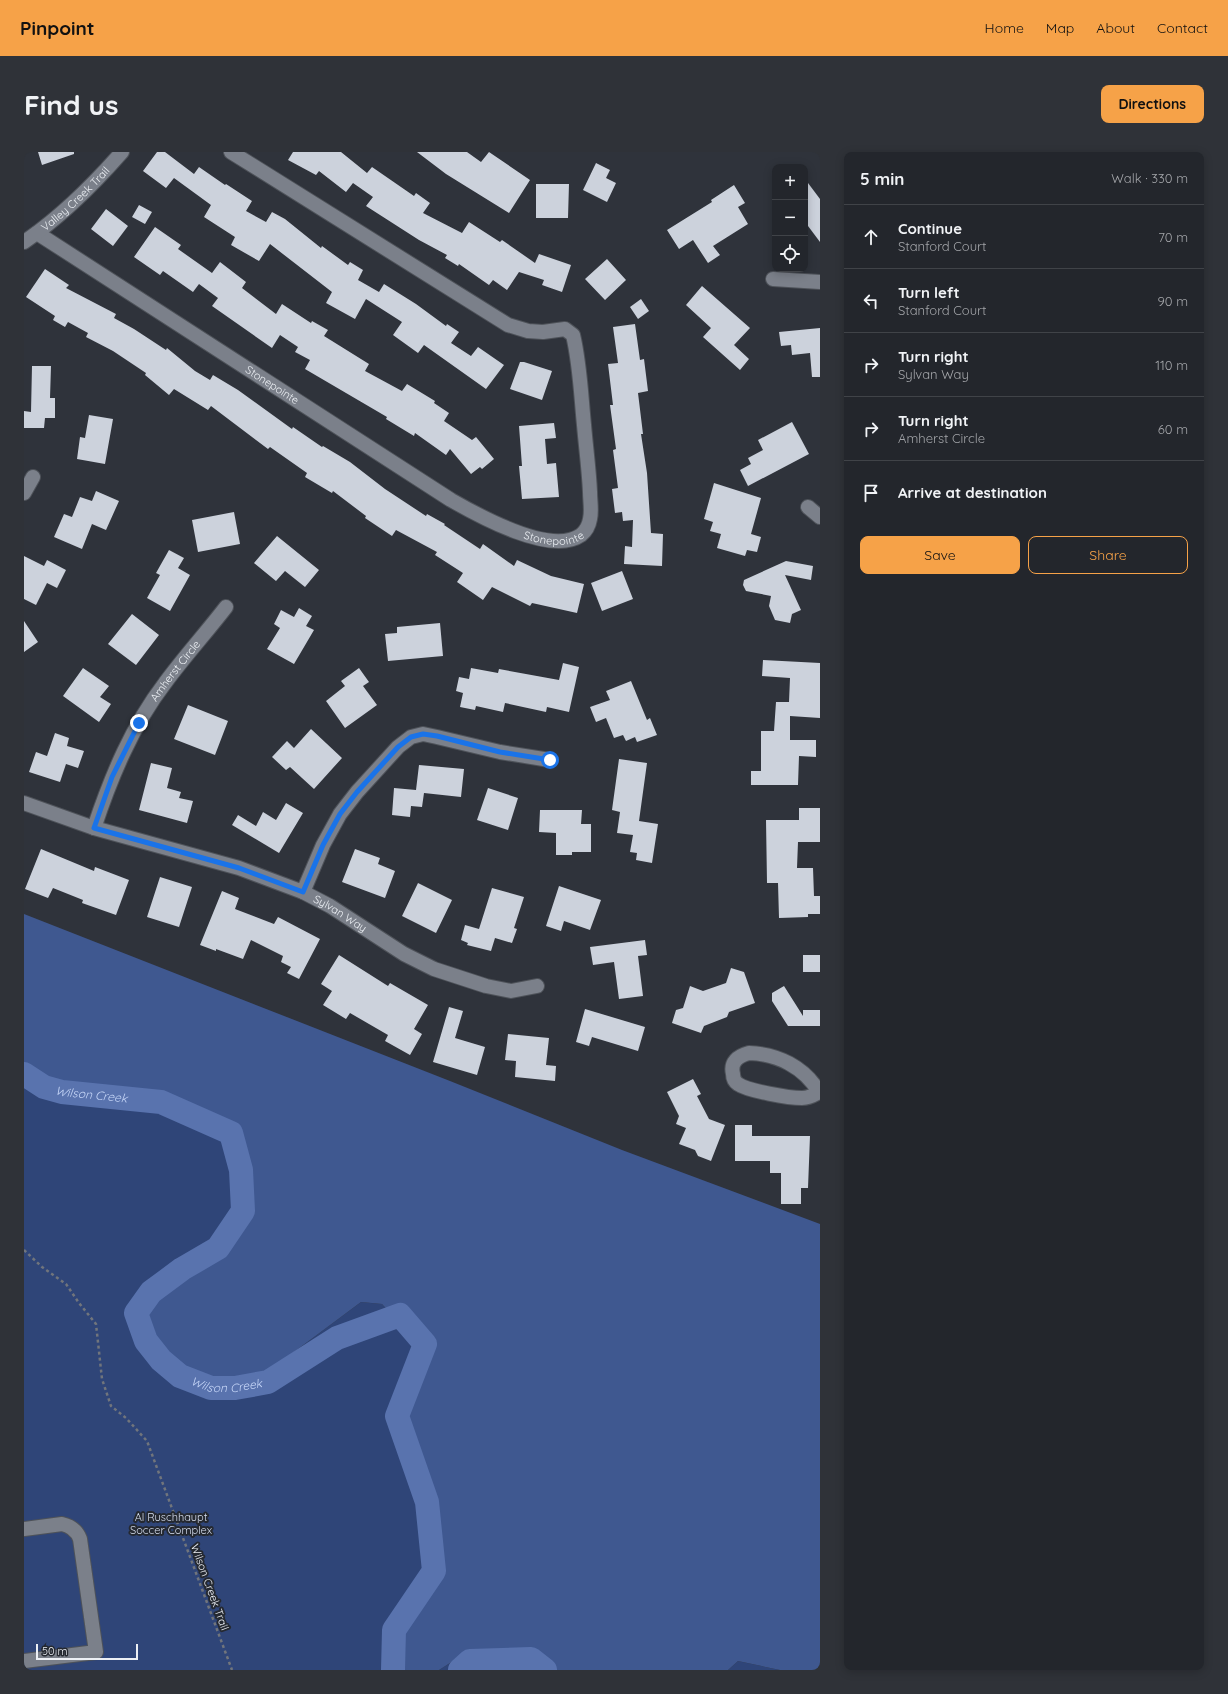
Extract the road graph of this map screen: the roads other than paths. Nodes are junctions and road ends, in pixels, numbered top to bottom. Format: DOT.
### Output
graph roads {
  1 [pos="122,152"];
  2 [pos="230,152"];
  3 [pos="37,233"];
  4 [pos="24,242"];
  5 [pos="773,280"];
  6 [pos="820,282"];
  7 [pos="33,477"];
  8 [pos="24,493"];
  9 [pos="808,507"];
  10 [pos="820,517"];
  11 [pos="226,607"];
  12 [pos="550,760"];
  13 [pos="24,803"];
  14 [pos="94,828"];
  15 [pos="303,892"];
  16 [pos="537,986"];
  17 [pos="819,1093"];
  18 [pos="24,1529"];
  19 [pos="24,1662"];
  1 -- 3 [label="street, Valley Creek Trail"];
  2 -- 3 [label="street, Stonepointe"];
  3 -- 4 [label="street, Valley Creek Trail"];
  5 -- 6 [label="street"];
  7 -- 8 [label="street"];
  9 -- 10 [label="street"];
  11 -- 14 [label="street, Amherst Circle"];
  12 -- 15 [label="street"];
  13 -- 14 [label="street, Sylvan Way"];
  14 -- 15 [label="street, Sylvan Way"];
  15 -- 16 [label="street, Sylvan Way"];
  17 -- 17 [label="street"];
  18 -- 19 [label="street"];
}
